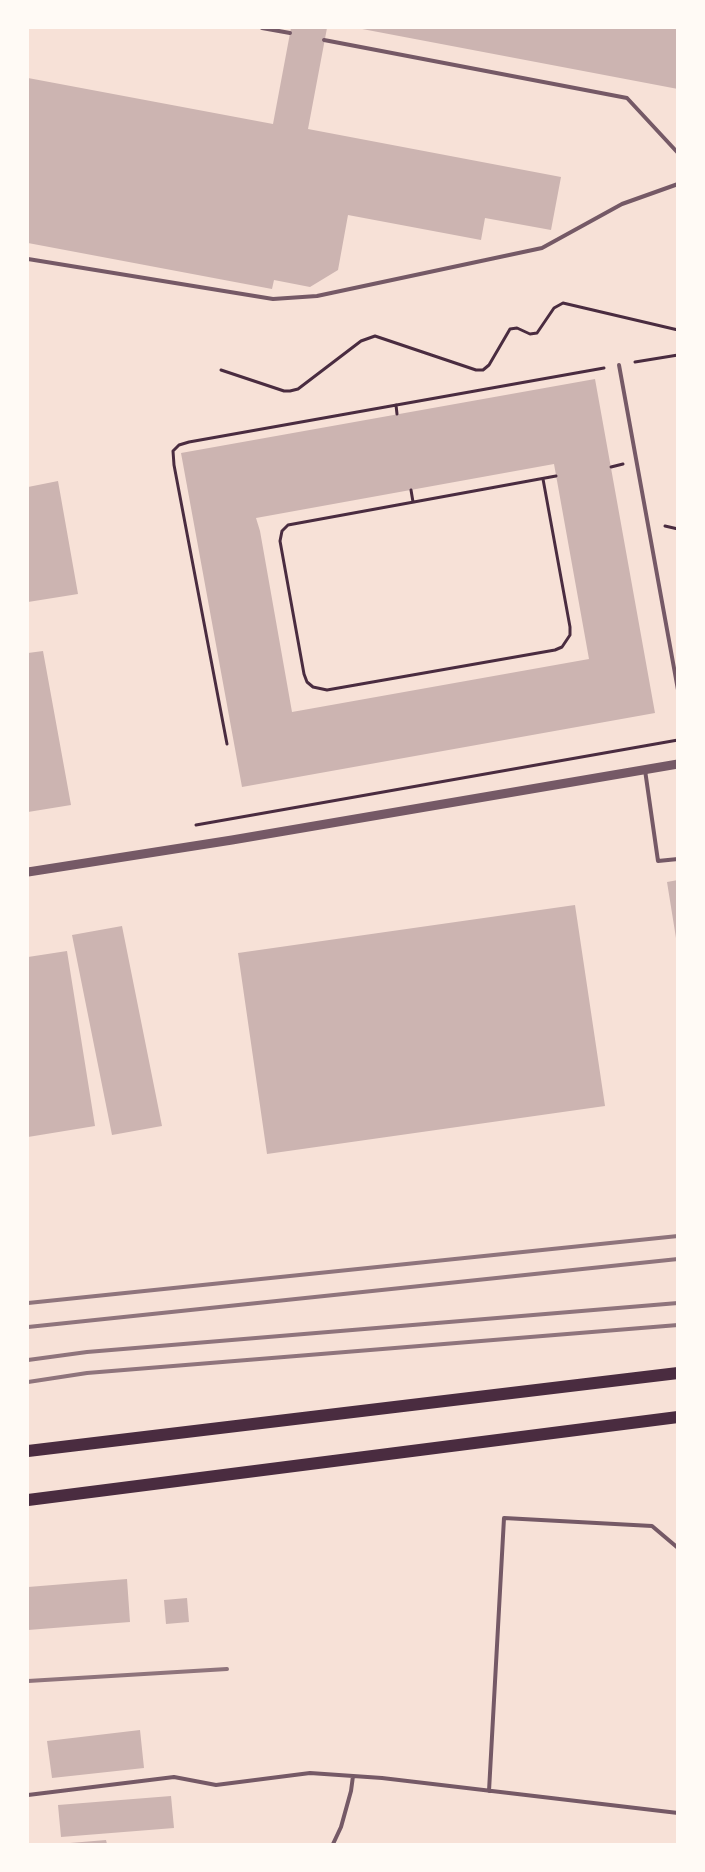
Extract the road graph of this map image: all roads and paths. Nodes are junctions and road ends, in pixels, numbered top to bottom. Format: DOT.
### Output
graph roads {
  1 [pos="262,28"];
  2 [pos="290,32"];
  3 [pos="324,40"];
  4 [pos="678,153"];
  5 [pos="678,184"];
  6 [pos="28,259"];
  7 [pos="678,330"];
  8 [pos="678,355"];
  9 [pos="619,365"];
  10 [pos="221,370"];
  11 [pos="396,405"];
  12 [pos="397,414"];
  13 [pos="556,476"];
  14 [pos="543,479"];
  15 [pos="411,490"];
  16 [pos="413,502"];
  17 [pos="678,690"];
  18 [pos="678,740"];
  19 [pos="227,744"];
  20 [pos="678,764"];
  21 [pos="645,770"];
  22 [pos="192,825"];
  23 [pos="678,858"];
  24 [pos="28,872"];
  25 [pos="678,1373"];
  26 [pos="678,1416"];
  27 [pos="28,1452"];
  28 [pos="28,1500"];
  29 [pos="678,1548"];
  30 [pos="353,1776"];
  31 [pos="489,1791"];
  32 [pos="28,1795"];
  33 [pos="678,1813"];
  34 [pos="333,1844"];
  1 -- 2 [label="lane"];
  3 -- 4 [label="lane"];
  5 -- 6 [label="lane"];
  7 -- 10 [label="path"];
  8 -- 9 [label="path"];
  9 -- 11 [label="path"];
  9 -- 17 [label="lane"];
  11 -- 12 [label="path"];
  11 -- 19 [label="path"];
  13 -- 14 [label="path"];
  14 -- 16 [label="path"];
  14 -- 16 [label="path"];
  15 -- 16 [label="path"];
  18 -- 22 [label="path"];
  20 -- 21 [label="street"];
  21 -- 23 [label="lane"];
  21 -- 24 [label="street"];
  25 -- 27 [label="main road"];
  26 -- 28 [label="main road"];
  29 -- 31 [label="lane"];
  30 -- 31 [label="lane"];
  30 -- 32 [label="lane"];
  30 -- 34 [label="lane"];
  31 -- 33 [label="lane"];
}
